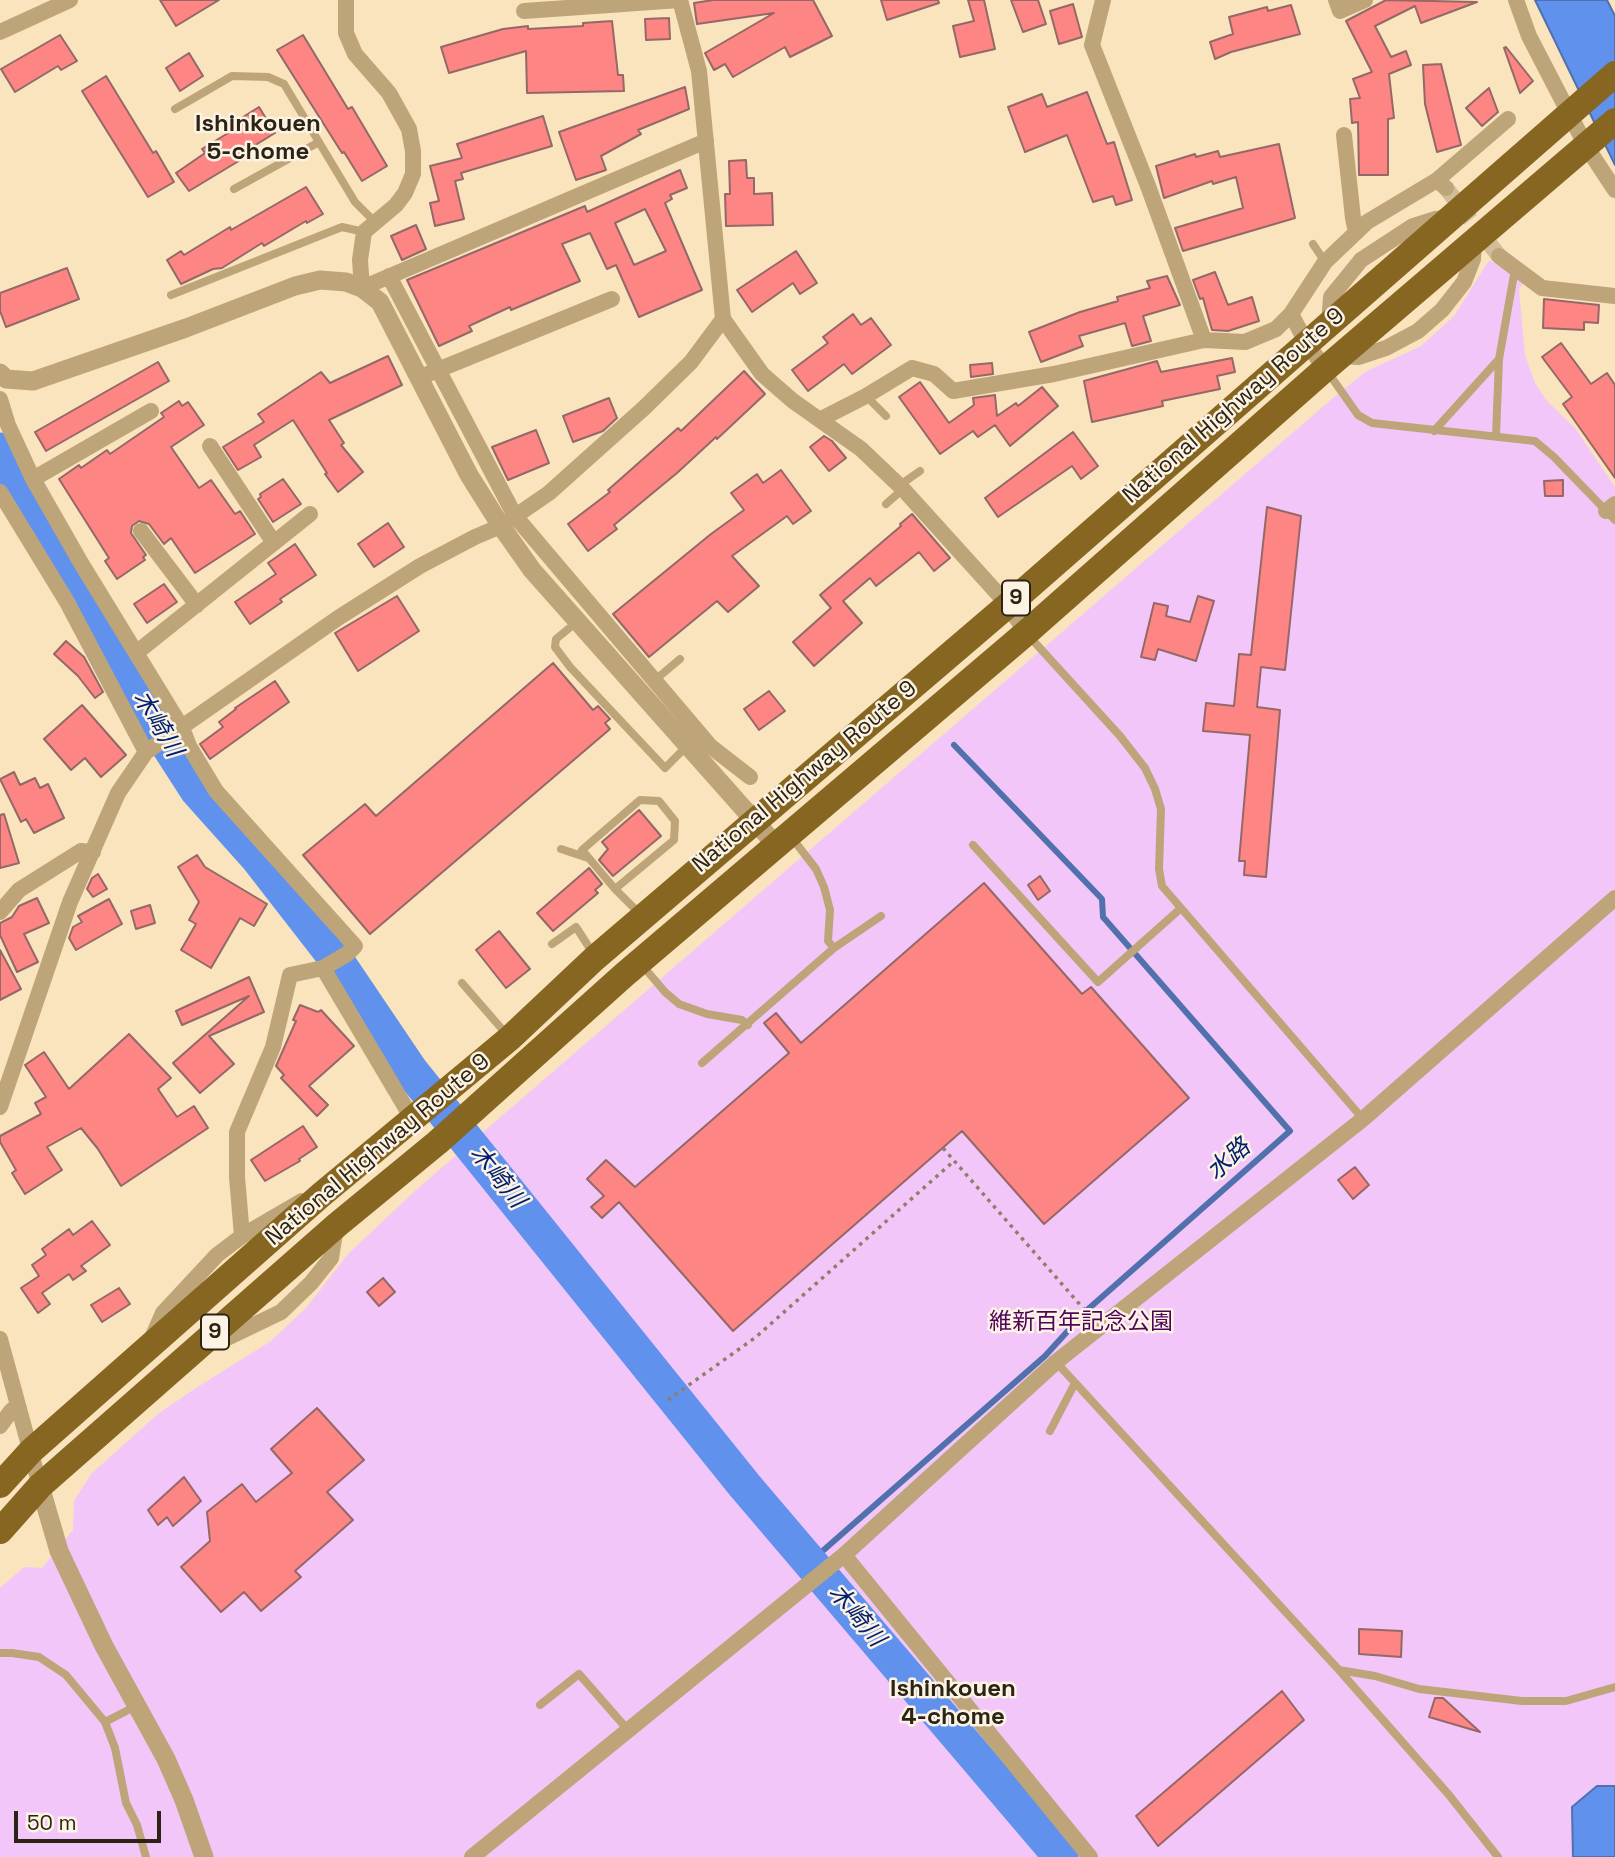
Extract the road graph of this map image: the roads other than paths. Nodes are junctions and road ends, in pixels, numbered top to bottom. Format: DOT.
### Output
graph roads {
  1 [pos="70,0"];
  2 [pos="346,0"];
  3 [pos="1103,0"];
  4 [pos="1336,0"];
  5 [pos="1364,0"];
  6 [pos="1516,0"];
  7 [pos="524,11"];
  8 [pos="0,32"];
  9 [pos="1615,74"];
  10 [pos="175,109"];
  11 [pos="1575,109"];
  12 [pos="1508,119"];
  13 [pos="1344,135"];
  14 [pos="1599,135"];
  15 [pos="706,141"];
  16 [pos="319,142"];
  17 [pos="234,189"];
  18 [pos="1615,190"];
  19 [pos="370,227"];
  20 [pos="1356,232"];
  21 [pos="1313,244"];
  22 [pos="1499,256"];
  23 [pos="1325,261"];
  24 [pos="1515,268"];
  25 [pos="389,276"];
  26 [pos="362,288"];
  27 [pos="171,295"];
  28 [pos="1615,296"];
  29 [pos="612,299"];
  30 [pos="1291,314"];
  31 [pos="723,319"];
  32 [pos="1204,340"];
  33 [pos="1306,342"];
  34 [pos="1499,359"];
  35 [pos="1333,362"];
  36 [pos="428,374"];
  37 [pos="2,380"];
  38 [pos="866,396"];
  39 [pos="0,399"];
  40 [pos="151,411"];
  41 [pos="886,416"];
  42 [pos="821,419"];
  43 [pos="1434,430"];
  44 [pos="1496,436"];
  45 [pos="210,446"];
  46 [pos="920,471"];
  47 [pos="33,479"];
  48 [pos="901,487"];
  49 [pos="0,492"];
  50 [pos="886,504"];
  51 [pos="1612,512"];
  52 [pos="310,514"];
  53 [pos="508,521"];
  54 [pos="141,531"];
  55 [pos="274,543"];
  56 [pos="197,605"];
  57 [pos="1008,605"];
  58 [pos="578,621"];
  59 [pos="1026,633"];
  60 [pos="136,653"];
  61 [pos="680,659"];
  62 [pos="648,685"];
  63 [pos="182,728"];
  64 [pos="688,745"];
  65 [pos="146,752"];
  66 [pos="750,777"];
  67 [pos="754,820"];
  68 [pos="782,839"];
  69 [pos="973,845"];
  70 [pos="561,849"];
  71 [pos="93,852"];
  72 [pos="588,858"];
  73 [pos="615,889"];
  74 [pos="1615,898"];
  75 [pos="1180,909"];
  76 [pos="0,912"];
  77 [pos="880,916"];
  78 [pos="643,917"];
  79 [pos="552,944"];
  80 [pos="834,948"];
  81 [pos="595,958"];
  82 [pos="640,963"];
  83 [pos="323,968"];
  84 [pos="462,983"];
  85 [pos="748,1026"];
  86 [pos="510,1038"];
  87 [pos="702,1063"];
  88 [pos="0,1107"];
  89 [pos="416,1116"];
  90 [pos="1363,1119"];
  91 [pos="321,1195"];
  92 [pos="242,1236"];
  93 [pos="0,1339"];
  94 [pos="147,1350"];
  95 [pos="1056,1362"];
  96 [pos="6,1380"];
  97 [pos="1075,1383"];
  98 [pos="18,1405"];
  99 [pos="0,1426"];
  100 [pos="1050,1431"];
  101 [pos="31,1451"];
  102 [pos="0,1485"];
  103 [pos="40,1486"];
  104 [pos="0,1531"];
  105 [pos="844,1555"];
  106 [pos="0,1653"];
  107 [pos="1339,1670"];
  108 [pos="1615,1687"];
  109 [pos="540,1705"];
  110 [pos="136,1706"];
  111 [pos="106,1722"];
  112 [pos="628,1730"];
  113 [pos="146,1857"];
  114 [pos="204,1857"];
  115 [pos="472,1857"];
  116 [pos="1090,1857"];
  117 [pos="1498,1857"];
  1 -- 8 [label="street"];
  2 -- 19 [label="street"];
  3 -- 32 [label="street"];
  4 -- 5 [label="street"];
  6 -- 11 [label="street"];
  7 -- 15 [label="street"];
  9 -- 11 [label="highway, National Highway Route 9 / 9"];
  10 -- 16 [label="lane"];
  11 -- 14 [label="street"];
  11 -- 33 [label="highway, National Highway Route 9 / 9"];
  12 -- 20 [label="street"];
  13 -- 20 [label="street"];
  14 -- 18 [label="street"];
  14 -- 35 [label="highway, National Highway Route 9 / 9"];
  15 -- 25 [label="street"];
  15 -- 31 [label="street"];
  16 -- 17 [label="lane"];
  16 -- 19 [label="lane"];
  19 -- 26 [label="street"];
  19 -- 27 [label="lane"];
  20 -- 23 [label="street"];
  21 -- 23 [label="lane"];
  22 -- 24 [label="street"];
  23 -- 30 [label="street"];
  24 -- 28 [label="street"];
  24 -- 34 [label="lane"];
  25 -- 26 [label="street"];
  25 -- 36 [label="street"];
  26 -- 36 [label="street"];
  26 -- 37 [label="street"];
  29 -- 36 [label="street"];
  30 -- 32 [label="street"];
  30 -- 33 [label="street"];
  31 -- 42 [label="street"];
  31 -- 53 [label="street"];
  32 -- 38 [label="street"];
  33 -- 35 [label="street"];
  33 -- 57 [label="highway, National Highway Route 9 / 9"];
  34 -- 43 [label="lane"];
  34 -- 44 [label="lane"];
  35 -- 43 [label="lane"];
  35 -- 59 [label="highway, National Highway Route 9 / 9"];
  36 -- 53 [label="street"];
  38 -- 41 [label="lane"];
  38 -- 42 [label="street"];
  39 -- 47 [label="street"];
  40 -- 47 [label="street"];
  42 -- 48 [label="street"];
  43 -- 44 [label="lane"];
  44 -- 51 [label="lane"];
  45 -- 55 [label="street"];
  46 -- 48 [label="lane"];
  47 -- 60 [label="street"];
  48 -- 50 [label="lane"];
  48 -- 57 [label="street"];
  49 -- 65 [label="street"];
  52 -- 55 [label="street"];
  53 -- 58 [label="street"];
  53 -- 62 [label="street"];
  53 -- 63 [label="street"];
  54 -- 56 [label="street"];
  55 -- 56 [label="street"];
  56 -- 60 [label="street"];
  57 -- 59 [label="street"];
  57 -- 67 [label="highway, National Highway Route 9 / 9"];
  58 -- 62 [label="street"];
  58 -- 64 [label="lane"];
  59 -- 68 [label="highway, National Highway Route 9 / 9"];
  59 -- 75 [label="lane"];
  60 -- 63 [label="street"];
  61 -- 62 [label="lane"];
  62 -- 64 [label="street"];
  62 -- 66 [label="street"];
  63 -- 65 [label="street"];
  63 -- 83 [label="street"];
  64 -- 67 [label="street"];
  65 -- 71 [label="street"];
  67 -- 68 [label="street"];
  67 -- 78 [label="highway, National Highway Route 9 / 9"];
  68 -- 80 [label="lane"];
  68 -- 82 [label="highway, National Highway Route 9 / 9"];
  69 -- 75 [label="lane"];
  70 -- 72 [label="lane"];
  71 -- 76 [label="street"];
  71 -- 88 [label="street"];
  72 -- 73 [label="lane"];
  72 -- 73 [label="lane"];
  73 -- 78 [label="lane"];
  74 -- 90 [label="street"];
  75 -- 90 [label="lane"];
  77 -- 80 [label="lane"];
  78 -- 81 [label="highway, National Highway Route 9 / 9"];
  79 -- 81 [label="lane"];
  80 -- 85 [label="lane"];
  81 -- 86 [label="highway, National Highway Route 9 / 9"];
  82 -- 85 [label="lane"];
  82 -- 103 [label="highway, National Highway Route 9 / 9"];
  83 -- 89 [label="street"];
  83 -- 92 [label="street"];
  84 -- 86 [label="lane"];
  85 -- 87 [label="lane"];
  86 -- 89 [label="highway, National Highway Route 9 / 9"];
  89 -- 91 [label="highway, National Highway Route 9 / 9"];
  90 -- 95 [label="street"];
  91 -- 92 [label="street"];
  91 -- 94 [label="highway, National Highway Route 9 / 9"];
  92 -- 94 [label="street"];
  93 -- 96 [label="street"];
  94 -- 101 [label="highway, National Highway Route 9 / 9"];
  95 -- 97 [label="lane"];
  95 -- 105 [label="street"];
  96 -- 98 [label="street"];
  97 -- 100 [label="lane"];
  97 -- 107 [label="lane"];
  98 -- 99 [label="street"];
  98 -- 101 [label="street"];
  101 -- 102 [label="highway, National Highway Route 9 / 9"];
  101 -- 103 [label="street"];
  103 -- 104 [label="highway, National Highway Route 9 / 9"];
  103 -- 110 [label="street"];
  105 -- 112 [label="street"];
  105 -- 116 [label="street"];
  106 -- 111 [label="lane"];
  107 -- 108 [label="lane"];
  107 -- 117 [label="lane"];
  109 -- 112 [label="lane"];
  110 -- 111 [label="lane"];
  110 -- 114 [label="street"];
  111 -- 113 [label="lane"];
  112 -- 115 [label="street"];
}
